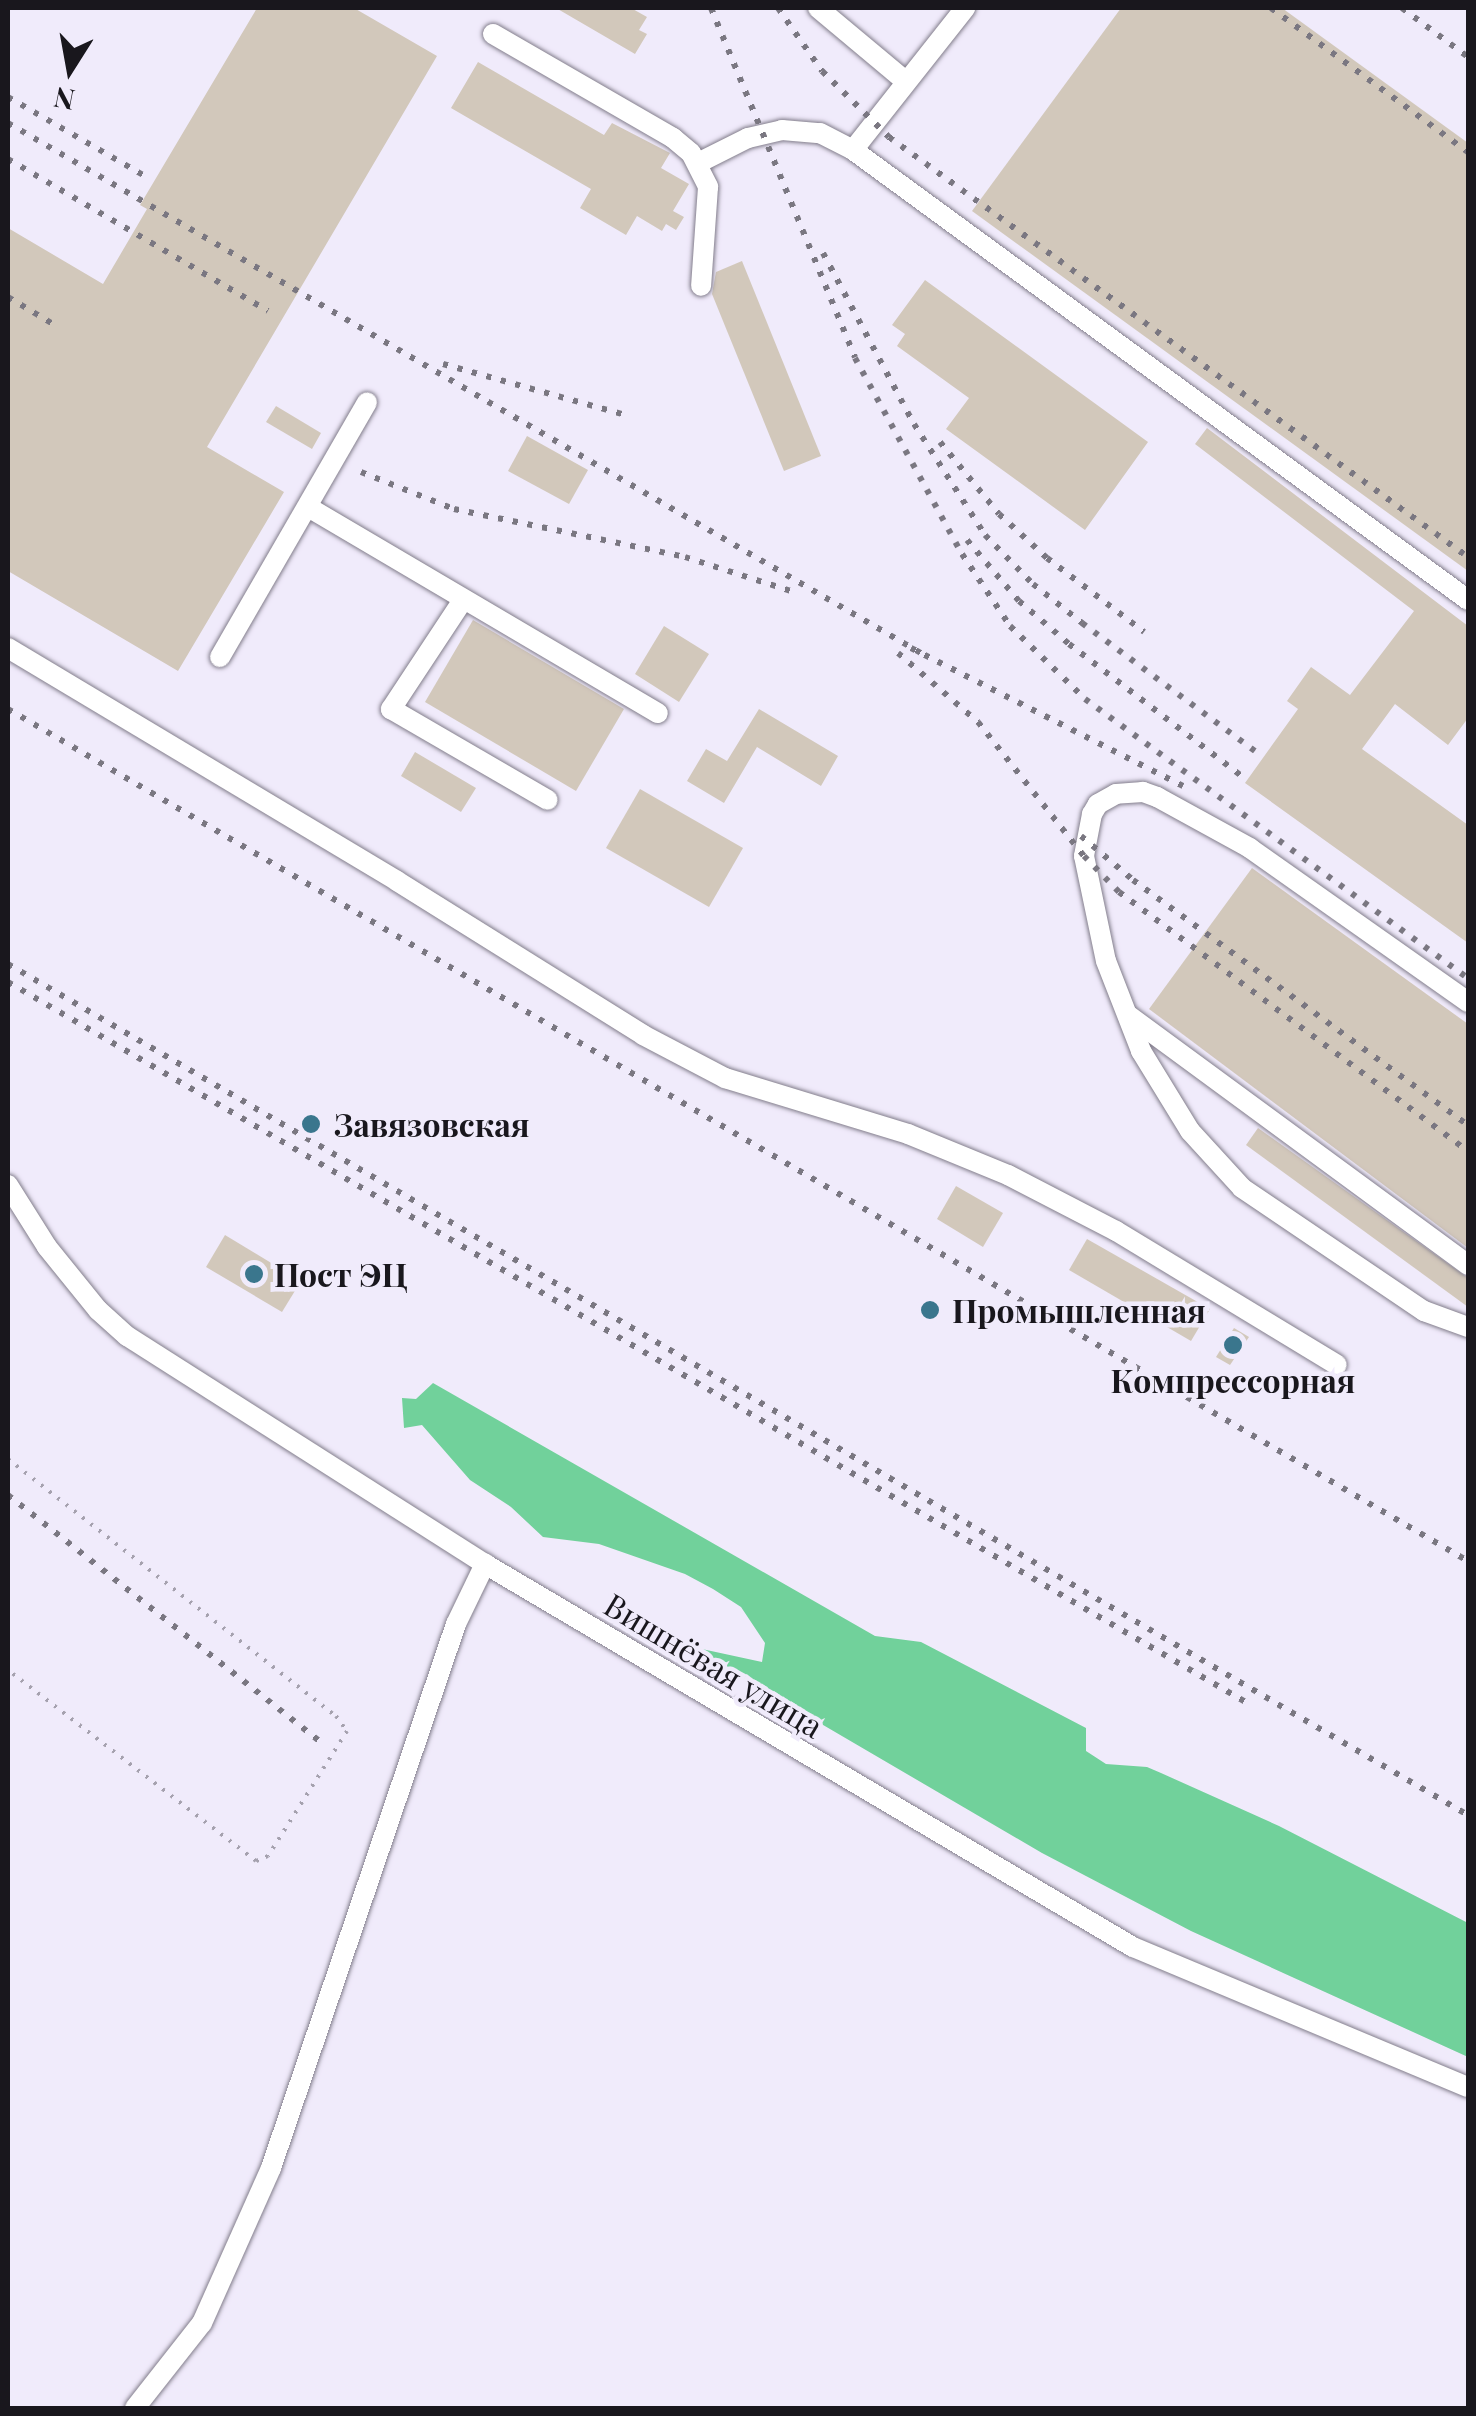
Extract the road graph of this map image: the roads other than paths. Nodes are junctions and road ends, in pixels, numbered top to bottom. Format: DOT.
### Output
graph roads {
  1 [pos="818,8"];
  2 [pos="965,8"];
  3 [pos="493,34"];
  4 [pos="904,80"];
  5 [pos="852,150"];
  6 [pos="698,163"];
  7 [pos="701,286"];
  8 [pos="367,402"];
  9 [pos="308,507"];
  10 [pos="463,600"];
  11 [pos="1468,600"];
  12 [pos="8,648"];
  13 [pos="220,657"];
  14 [pos="658,713"];
  15 [pos="548,800"];
  16 [pos="1468,1002"];
  17 [pos="1124,1012"];
  18 [pos="8,1185"];
  19 [pos="1468,1265"];
  20 [pos="1468,1328"];
  21 [pos="1337,1365"];
  22 [pos="484,1564"];
  23 [pos="1468,2086"];
  24 [pos="135,2408"];
  1 -- 4 [label="street"];
  2 -- 4 [label="street"];
  3 -- 6 [label="street"];
  4 -- 5 [label="street"];
  5 -- 6 [label="street"];
  5 -- 11 [label="street"];
  6 -- 7 [label="street"];
  8 -- 9 [label="street"];
  9 -- 10 [label="street"];
  9 -- 13 [label="street"];
  10 -- 14 [label="street"];
  10 -- 15 [label="street"];
  12 -- 21 [label="street"];
  16 -- 17 [label="street"];
  17 -- 19 [label="street"];
  17 -- 20 [label="street"];
  18 -- 22 [label="street, Вишнёвая улица"];
  22 -- 23 [label="street, Вишнёвая улица"];
  22 -- 24 [label="street"];
}
